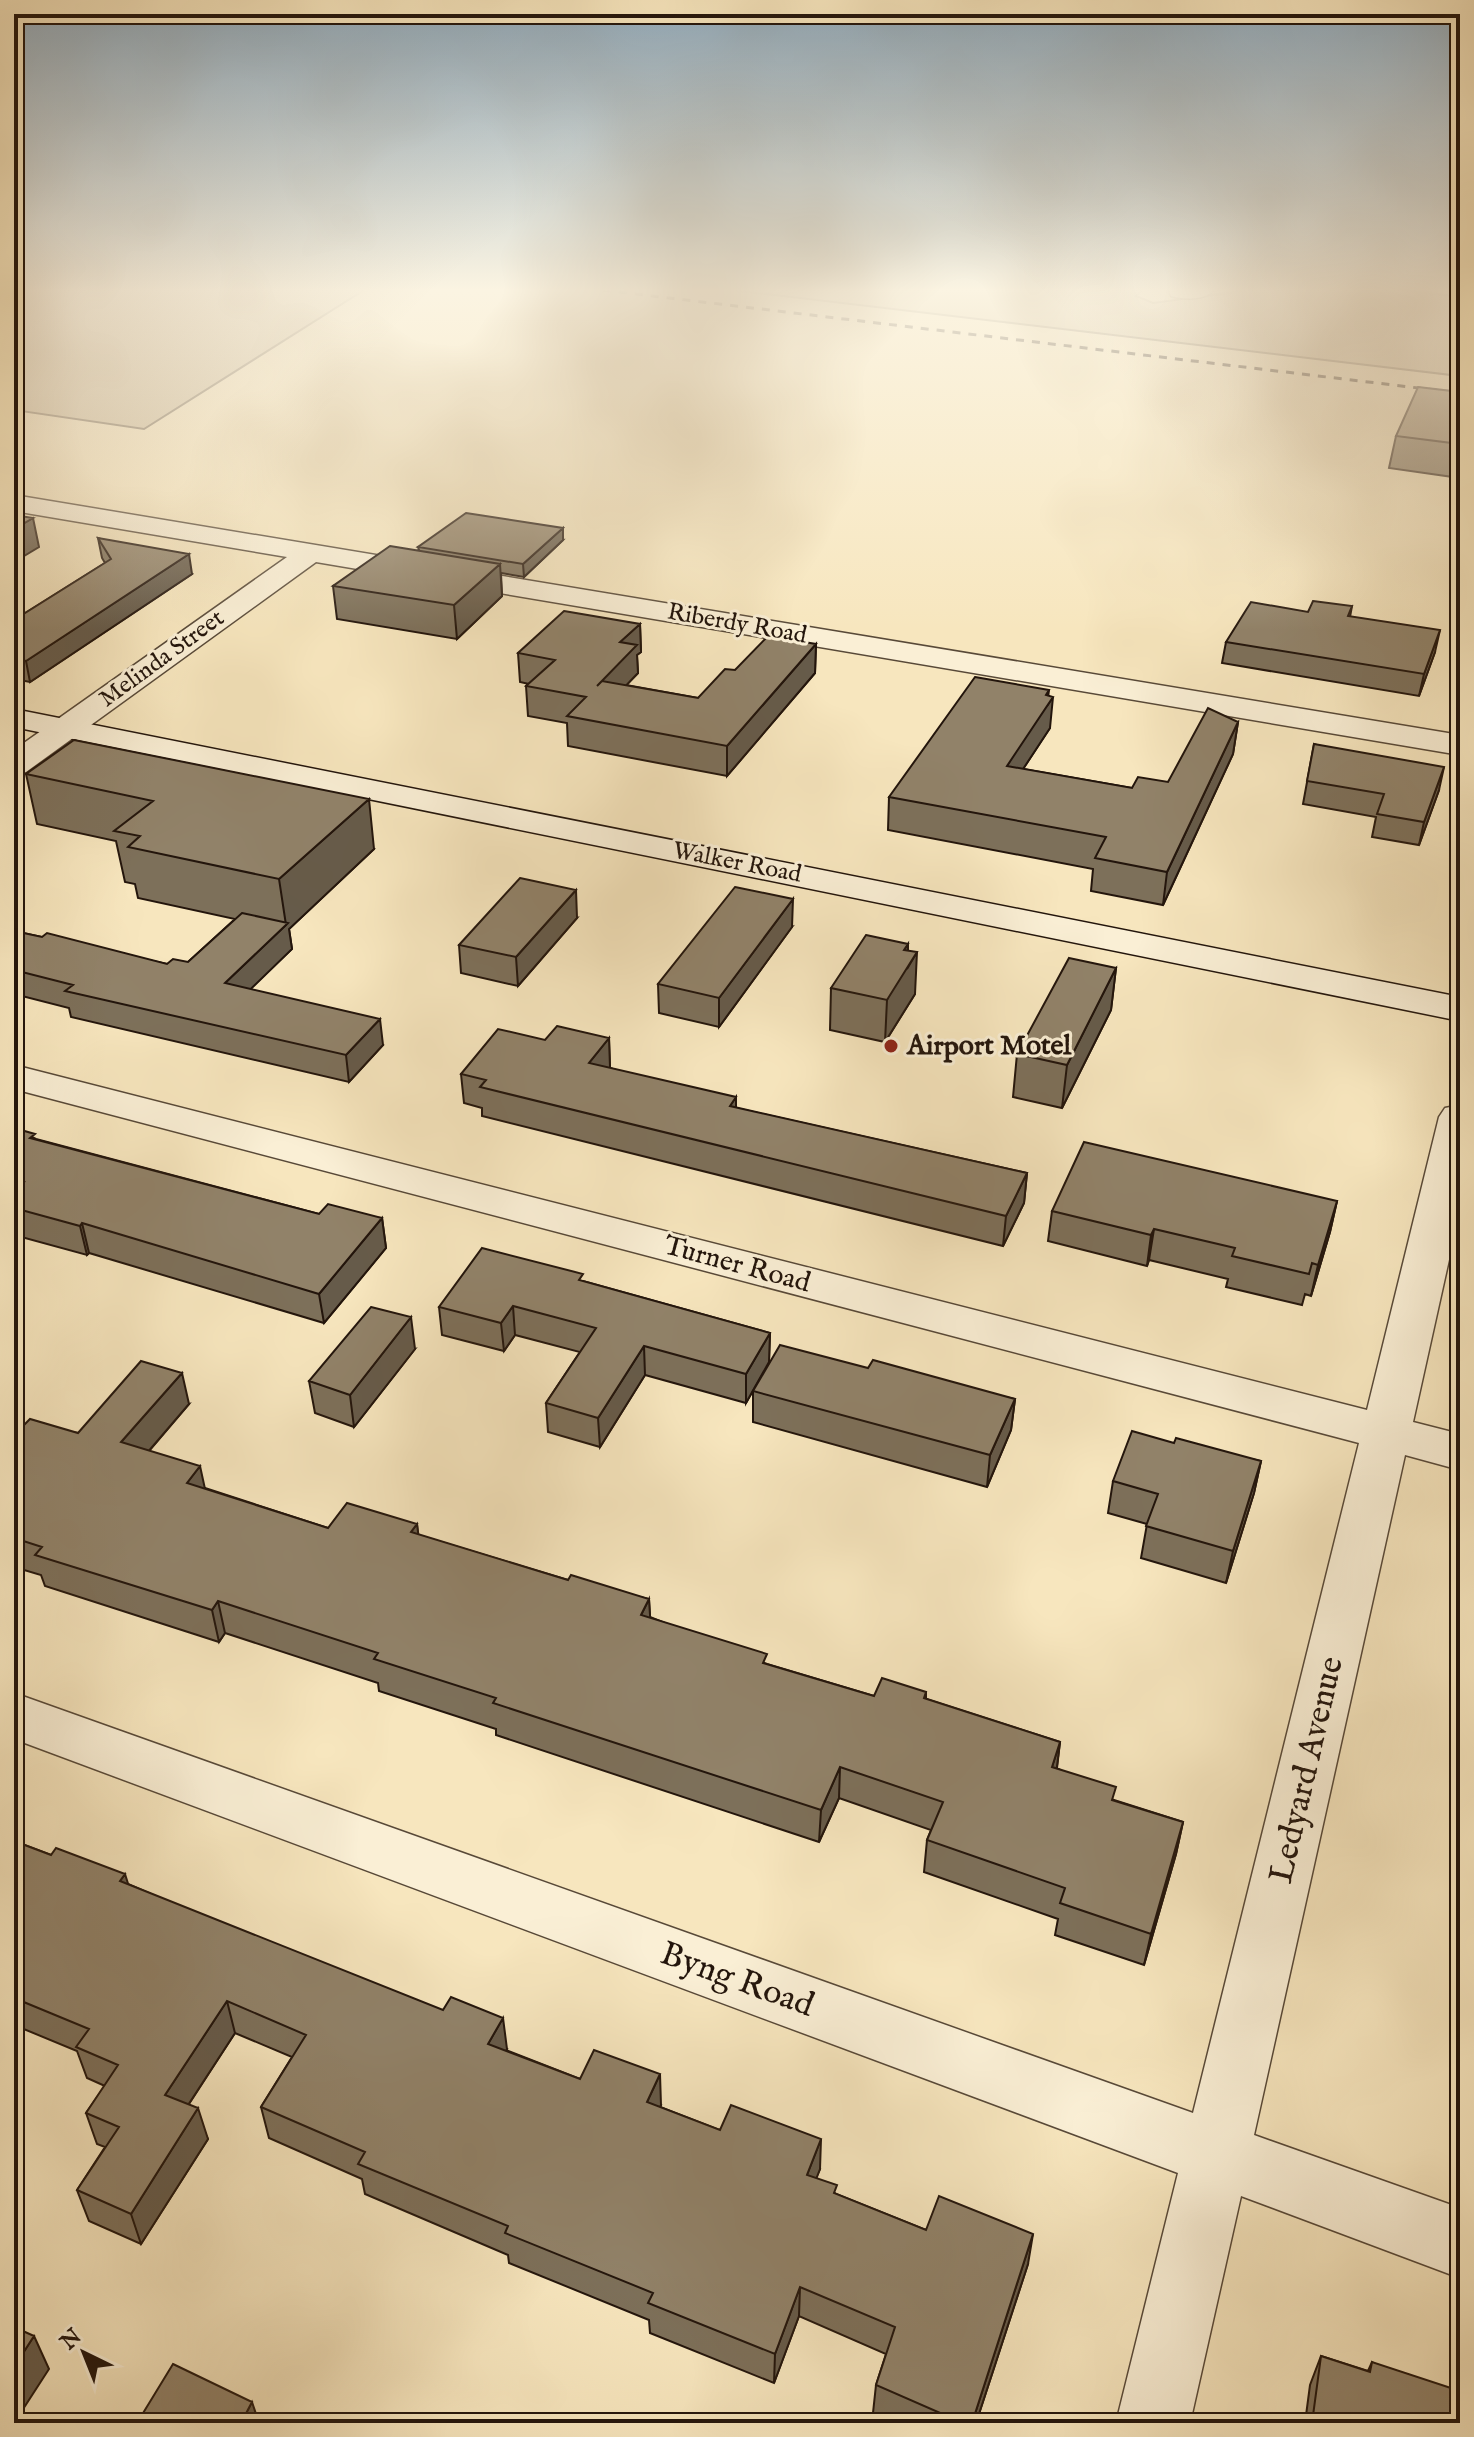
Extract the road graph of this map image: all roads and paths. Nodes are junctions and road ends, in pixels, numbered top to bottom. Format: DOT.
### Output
graph roads {
  1 [pos="14,503"];
  2 [pos="311,553"];
  3 [pos="14,718"];
  4 [pos="66,728"];
  5 [pos="1460,745"];
  6 [pos="14,765"];
  7 [pos="1460,1009"];
  8 [pos="14,1077"];
  9 [pos="1460,1117"];
  10 [pos="1386,1433"];
  11 [pos="1460,1452"];
  12 [pos="14,1716"];
  13 [pos="1216,2154"];
  14 [pos="1460,2243"];
  15 [pos="1153,2423"];
  1 -- 2 [label="street, Riberdy Road"];
  2 -- 4 [label="street, Melinda Street"];
  2 -- 5 [label="street, Riberdy Road"];
  3 -- 4 [label="street, Walker Road"];
  4 -- 6 [label="street, Melinda Street"];
  4 -- 7 [label="street, Walker Road"];
  8 -- 10 [label="street, Turner Road"];
  9 -- 10 [label="street, Ledyard Avenue"];
  10 -- 11 [label="street, Turner Road"];
  10 -- 13 [label="street, Ledyard Avenue"];
  12 -- 13 [label="street, Byng Road"];
  13 -- 14 [label="street, Byng Road"];
  13 -- 15 [label="street, Ledyard Avenue"];
}
